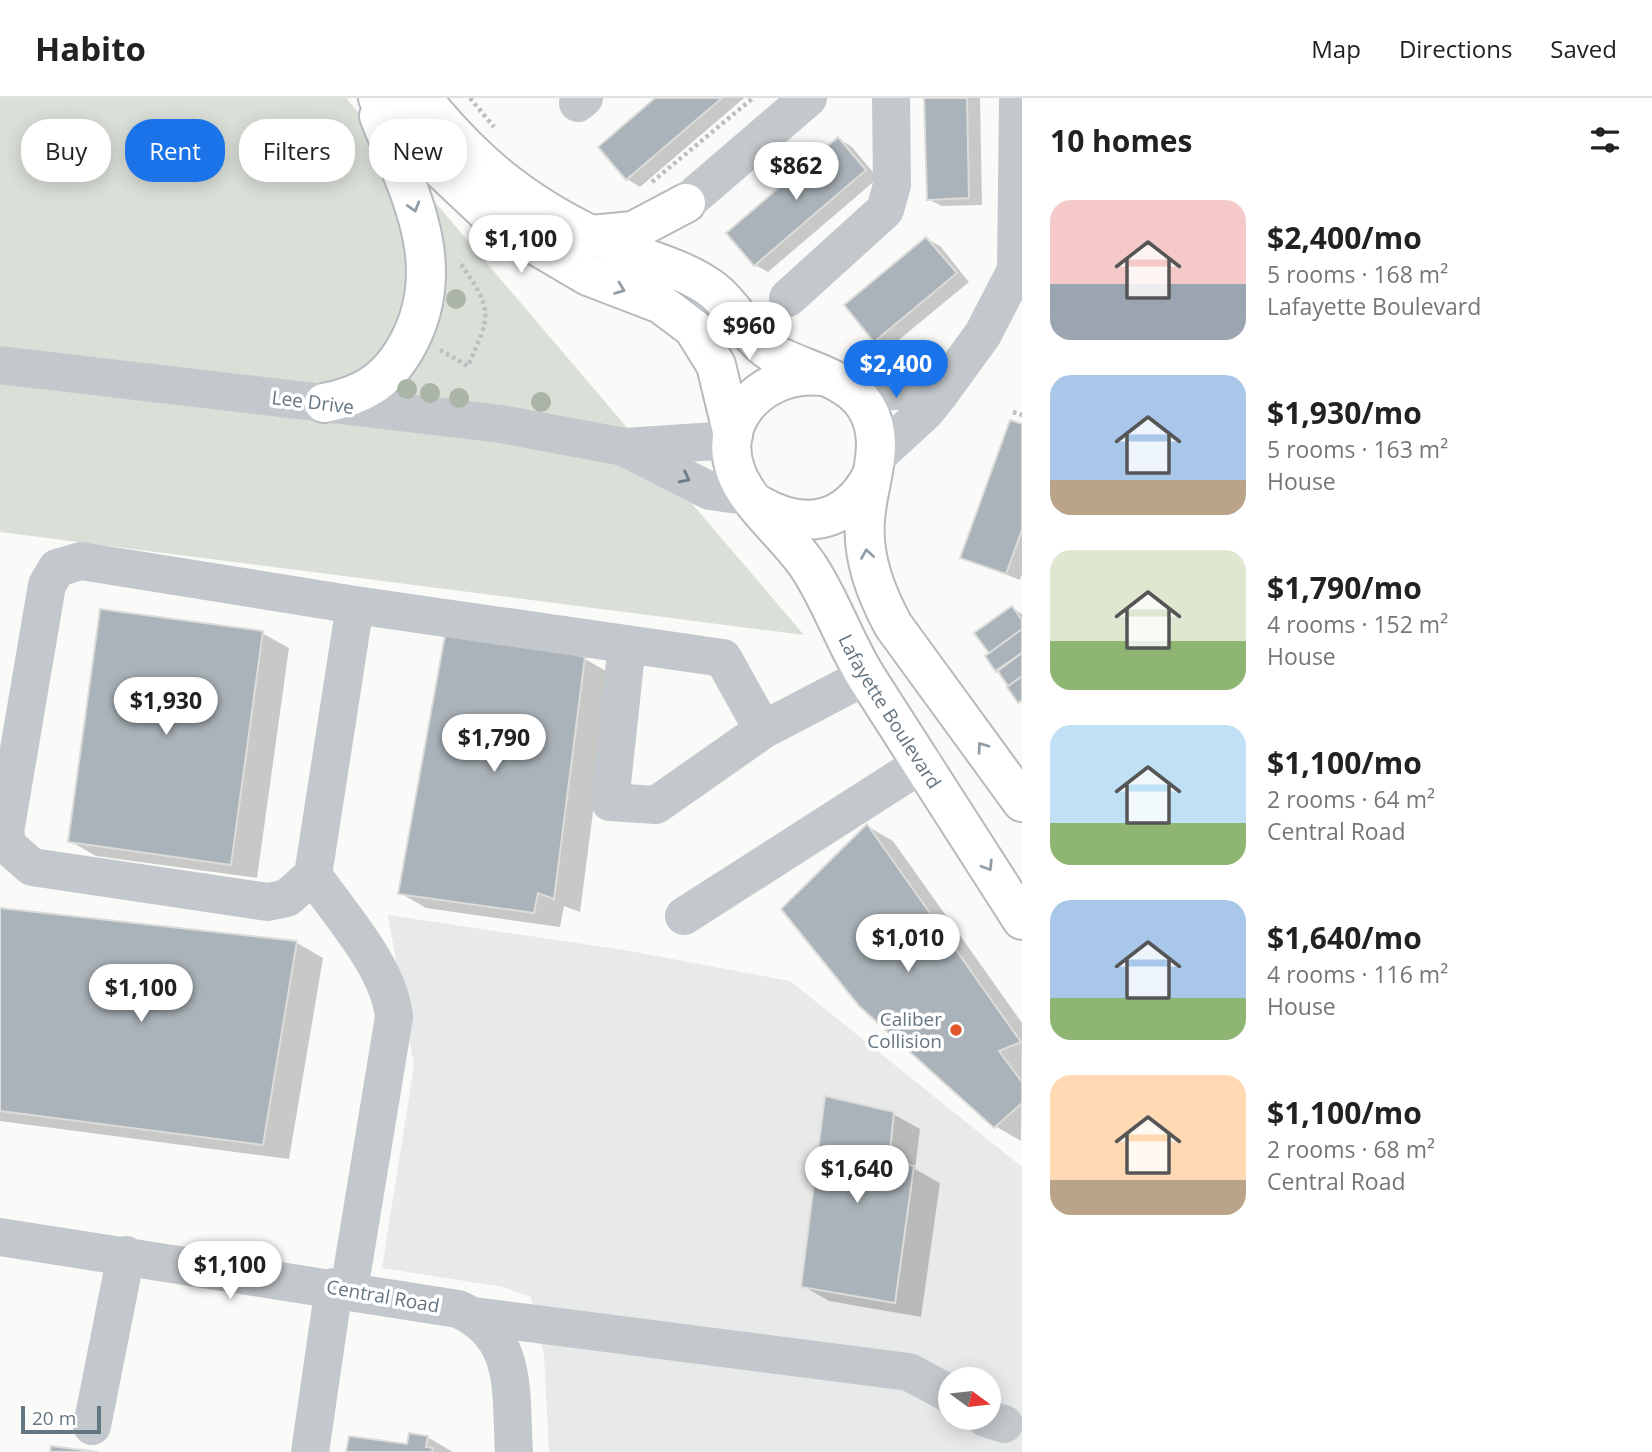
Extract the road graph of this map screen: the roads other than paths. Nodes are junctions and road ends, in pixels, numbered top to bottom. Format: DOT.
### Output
graph roads {
  1 [pos="372,98"];
  2 [pos="377,98"];
  3 [pos="422,98"];
  4 [pos="808,98"];
  5 [pos="891,98"];
  6 [pos="1018,98"];
  7 [pos="686,203"];
  8 [pos="591,235"];
  9 [pos="1019,271"];
  10 [pos="696,280"];
  11 [pos="788,298"];
  12 [pos="0,365"];
  13 [pos="950,376"];
  14 [pos="830,380"];
  15 [pos="324,403"];
  16 [pos="733,438"];
  17 [pos="624,447"];
  18 [pos="874,466"];
  19 [pos="755,500"];
  20 [pos="355,605"];
  21 [pos="627,644"];
  22 [pos="866,676"];
  23 [pos="763,730"];
  24 [pos="923,763"];
  25 [pos="1022,802"];
  26 [pos="313,875"];
  27 [pos="684,916"];
  28 [pos="1022,920"];
  29 [pos="0,1237"];
  30 [pos="126,1255"];
  31 [pos="342,1289"];
  32 [pos="474,1316"];
  33 [pos="938,1388"];
  34 [pos="92,1426"];
  35 [pos="310,1452"];
  36 [pos="513,1452"];
  1 -- 15 [label="main road, one-way"];
  2 -- 16 [label="main road, Lafayette Boulevard, one-way"];
  3 -- 8 [label="main road"];
  4 -- 7 [label="street"];
  5 -- 11 [label="street"];
  6 -- 9 [label="street"];
  7 -- 8 [label="main road"];
  7 -- 10 [label="main road"];
  8 -- 10 [label="main road"];
  9 -- 13 [label="street"];
  10 -- 14 [label="main road"];
  12 -- 15 [label="street, Lee Drive"];
  13 -- 14 [label="street"];
  13 -- 18 [label="street"];
  14 -- 16 [label="main road"];
  14 -- 18 [label="main road"];
  15 -- 17 [label="street, Lee Drive"];
  16 -- 17 [label="street"];
  16 -- 19 [label="main road, Lafayette Boulevard"];
  17 -- 19 [label="street, one-way"];
  18 -- 19 [label="main road"];
  25 -- 18 [label="main road, one-way"];
  19 -- 22 [label="main road, Lafayette Boulevard"];
  20 -- 21 [label="street"];
  20 -- 26 [label="street"];
  20 -- 26 [label="street"];
  21 -- 23 [label="street"];
  21 -- 23 [label="street"];
  22 -- 23 [label="street"];
  22 -- 24 [label="main road, Lafayette Boulevard"];
  24 -- 27 [label="street"];
  24 -- 28 [label="main road, Lafayette Boulevard, one-way"];
  26 -- 31 [label="street"];
  29 -- 30 [label="street, Central Road"];
  30 -- 31 [label="street, Central Road"];
  30 -- 34 [label="street"];
  31 -- 32 [label="street, Central Road"];
  31 -- 35 [label="street"];
  32 -- 33 [label="street, Central Road"];
  32 -- 36 [label="street"];
}
